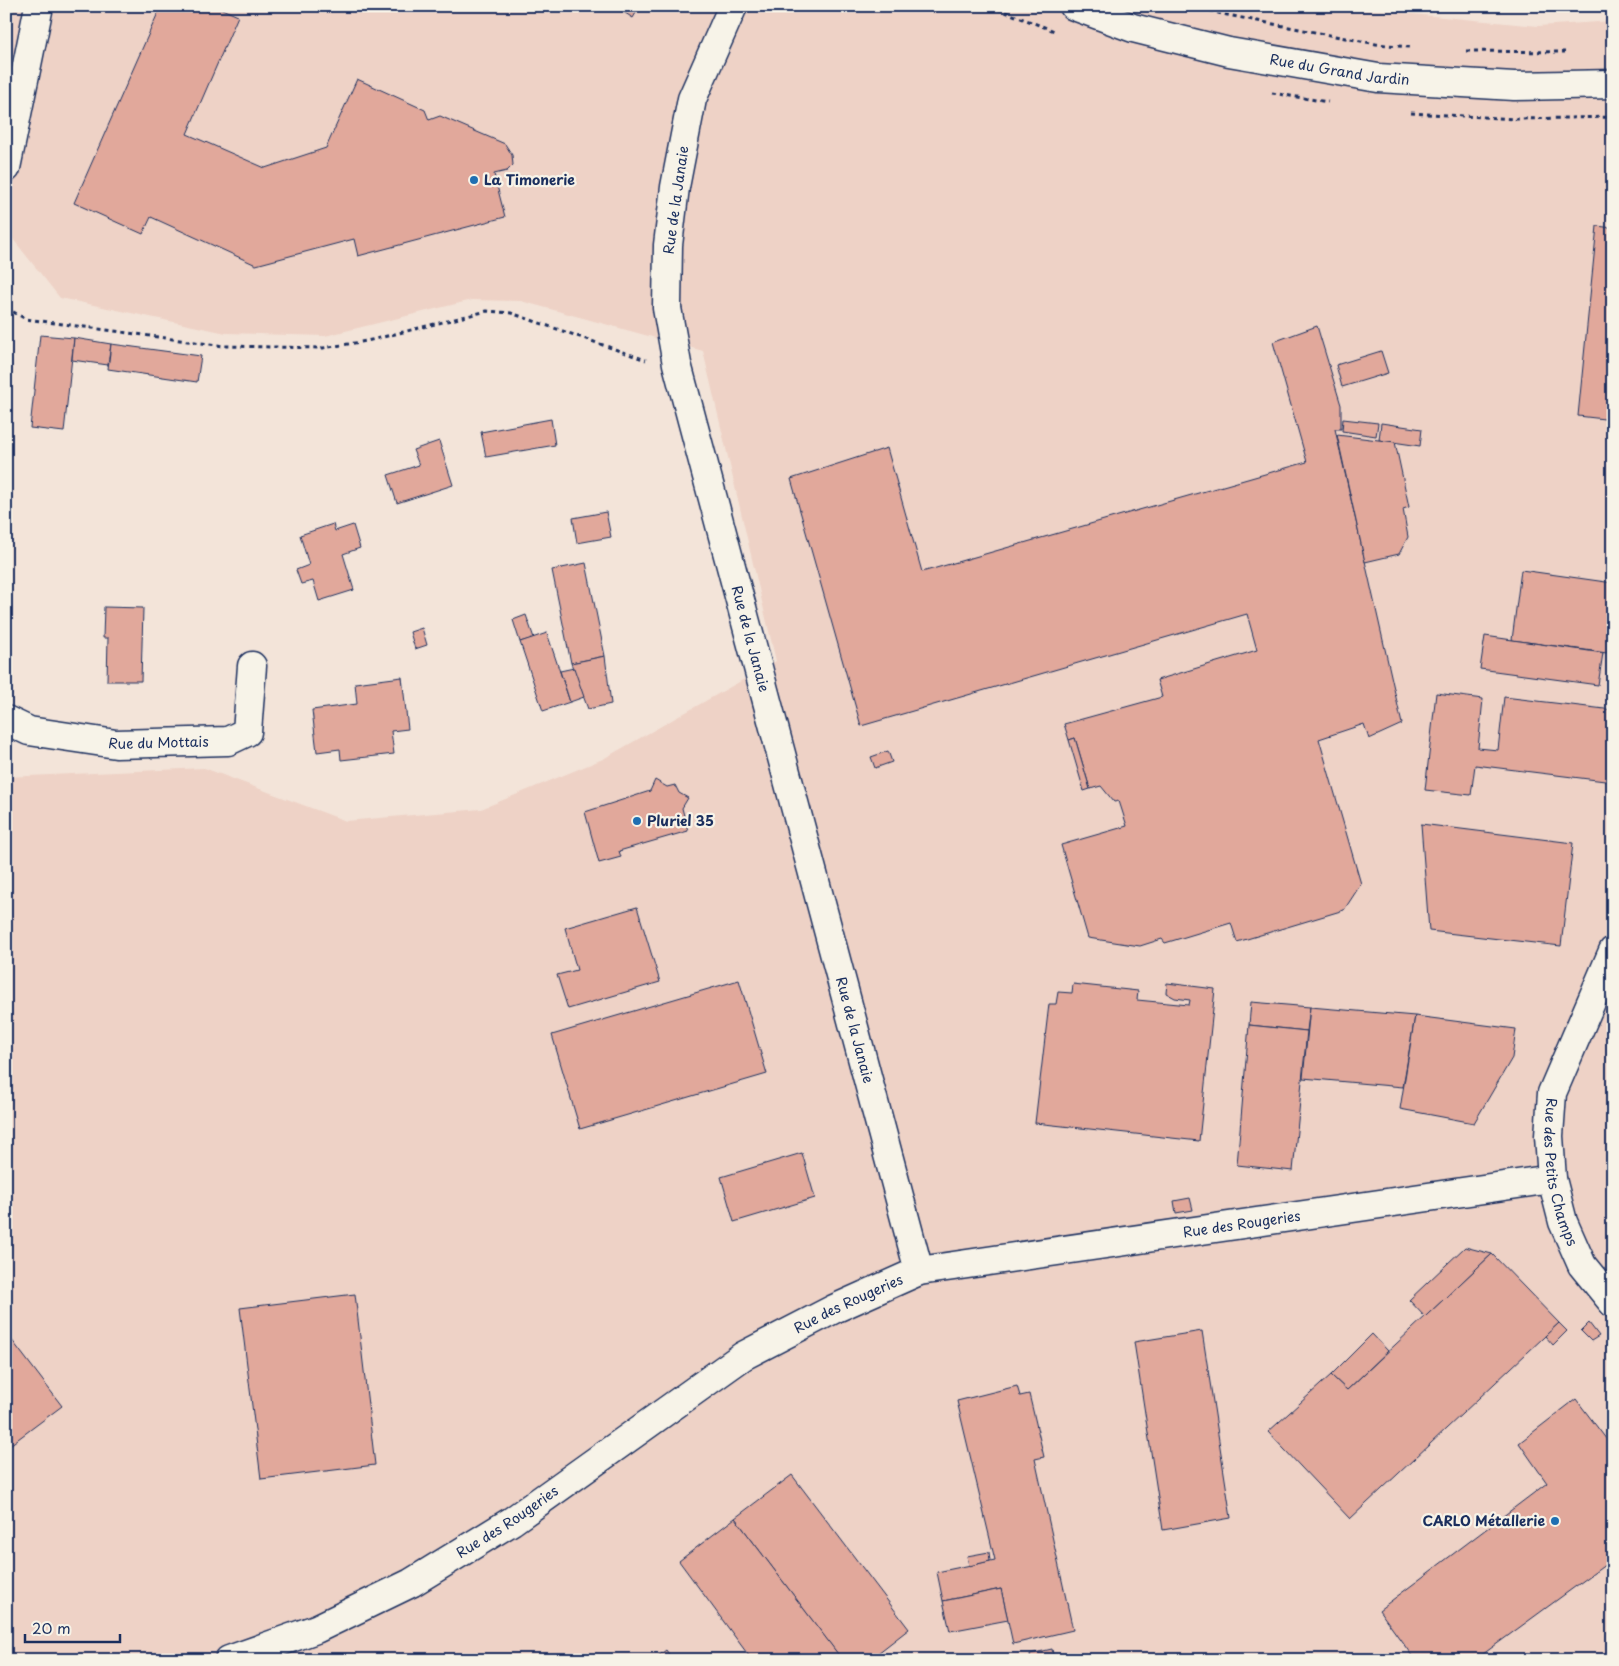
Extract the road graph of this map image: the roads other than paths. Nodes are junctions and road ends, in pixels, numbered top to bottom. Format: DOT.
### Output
graph roads {
  1 [pos="39,6"];
  2 [pos="733,6"];
  3 [pos="1074,6"];
  4 [pos="1613,84"];
  5 [pos="6,168"];
  6 [pos="252,666"];
  7 [pos="6,720"];
  8 [pos="1613,951"];
  9 [pos="1552,1179"];
  10 [pos="919,1271"];
  11 [pos="1613,1302"];
  12 [pos="229,1660"];
  1 -- 5 [label="street"];
  2 -- 10 [label="street, Rue de la Janaie"];
  3 -- 4 [label="street, Rue du Grand Jardin"];
  6 -- 7 [label="street, Rue du Mottais"];
  8 -- 9 [label="street, Rue des Petits Champs"];
  9 -- 10 [label="street, Rue des Rougeries"];
  9 -- 11 [label="street, Rue des Petits Champs"];
  10 -- 12 [label="street, Rue des Rougeries"];
}
